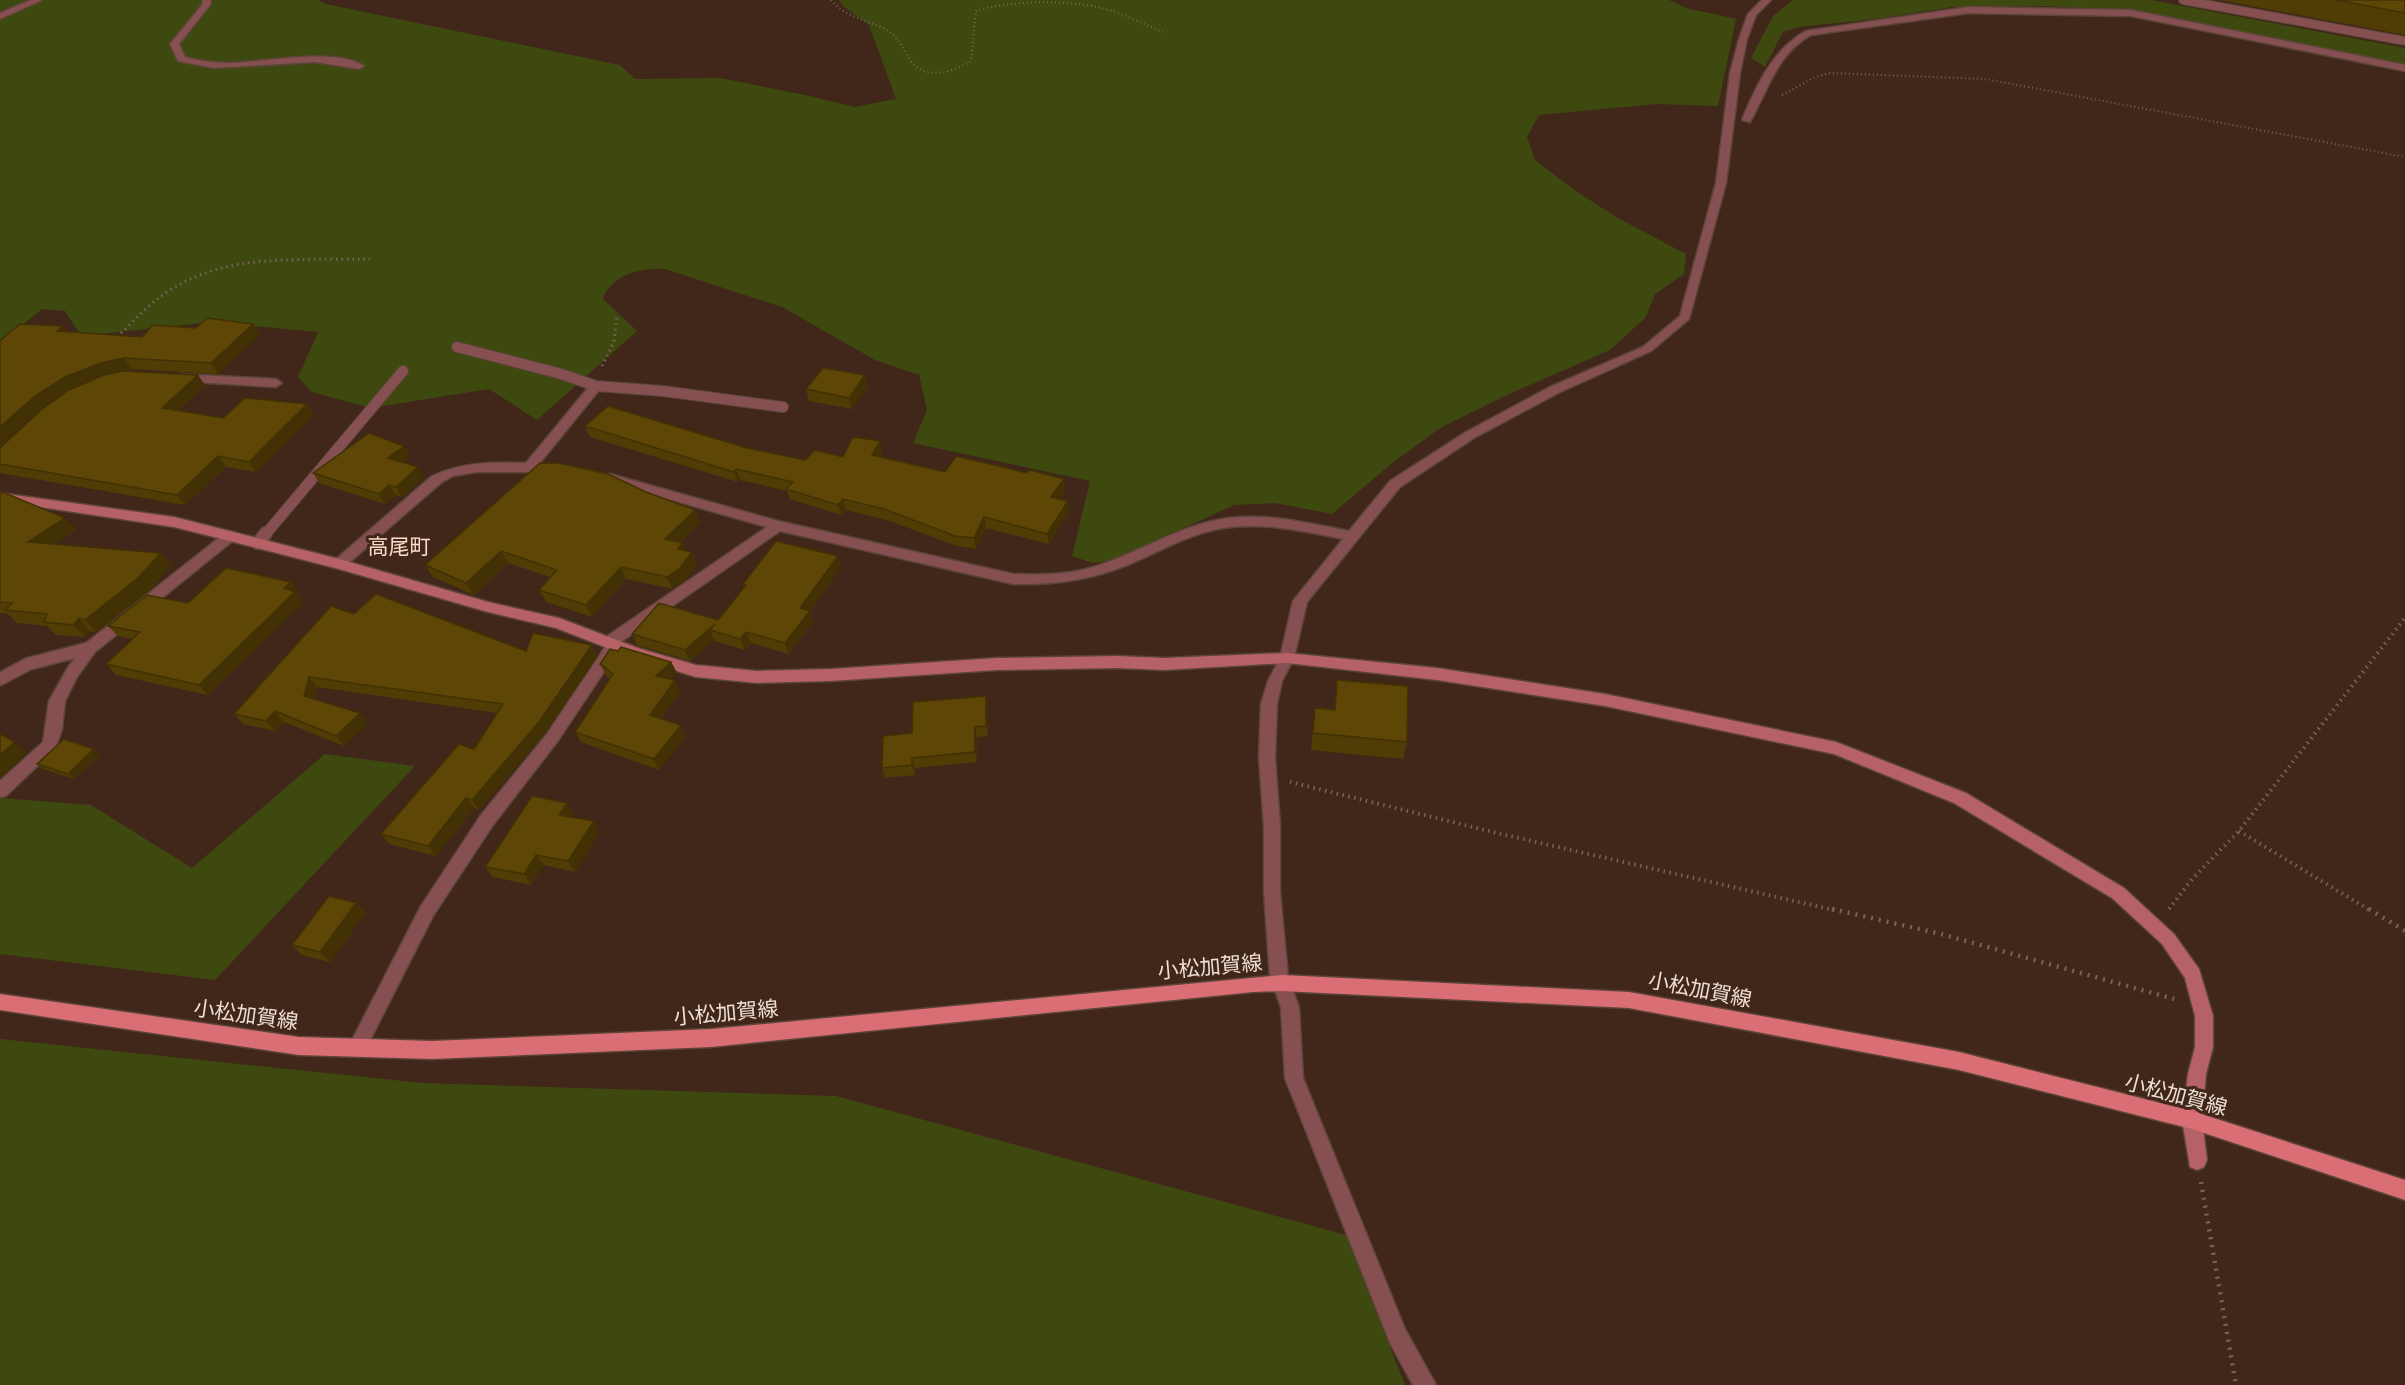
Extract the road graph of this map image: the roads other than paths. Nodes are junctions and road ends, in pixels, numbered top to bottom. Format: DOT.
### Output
graph roads {
  1 [pos="38,0"];
  2 [pos="207,0"];
  3 [pos="1767,0"];
  4 [pos="2183,0"];
  5 [pos="0,16"];
  6 [pos="2405,41"];
  7 [pos="359,66"];
  8 [pos="2405,68"];
  9 [pos="1748,120"];
  10 [pos="457,347"];
  11 [pos="403,371"];
  12 [pos="168,377"];
  13 [pos="276,383"];
  14 [pos="590,384"];
  15 [pos="783,407"];
  16 [pos="529,468"];
  17 [pos="566,469"];
  18 [pos="599,475"];
  19 [pos="0,497"];
  20 [pos="778,526"];
  21 [pos="230,536"];
  22 [pos="1353,537"];
  23 [pos="258,543"];
  24 [pos="339,564"];
  25 [pos="611,644"];
  26 [pos="90,648"];
  27 [pos="1287,658"];
  28 [pos="0,679"];
  29 [pos="0,791"];
  30 [pos="1282,984"];
  31 [pos="0,1002"];
  32 [pos="357,1048"];
  33 [pos="2192,1120"];
  34 [pos="2197,1160"];
  35 [pos="2405,1190"];
  36 [pos="1425,1385"];
  1 -- 5 [label="street"];
  2 -- 7 [label="street"];
  3 -- 22 [label="street"];
  4 -- 6 [label="lane"];
  8 -- 9 [label="street"];
  10 -- 14 [label="lane"];
  11 -- 23 [label="lane"];
  12 -- 13 [label="street"];
  14 -- 15 [label="lane"];
  14 -- 16 [label="street"];
  16 -- 17 [label="street"];
  16 -- 24 [label="street"];
  18 -- 20 [label="street"];
  19 -- 21 [label="street"];
  20 -- 22 [label="street"];
  20 -- 25 [label="street"];
  21 -- 23 [label="street"];
  21 -- 26 [label="street"];
  22 -- 27 [label="street"];
  23 -- 24 [label="street"];
  24 -- 25 [label="street"];
  25 -- 27 [label="street"];
  25 -- 32 [label="street"];
  26 -- 28 [label="lane"];
  26 -- 29 [label="street"];
  27 -- 30 [label="street"];
  27 -- 33 [label="street"];
  30 -- 32 [label="main road, 小松加賀線"];
  30 -- 33 [label="main road, 小松加賀線"];
  30 -- 36 [label="street"];
  31 -- 32 [label="main road, 小松加賀線"];
  33 -- 34 [label="street"];
  33 -- 35 [label="main road, 小松加賀線"];
}
